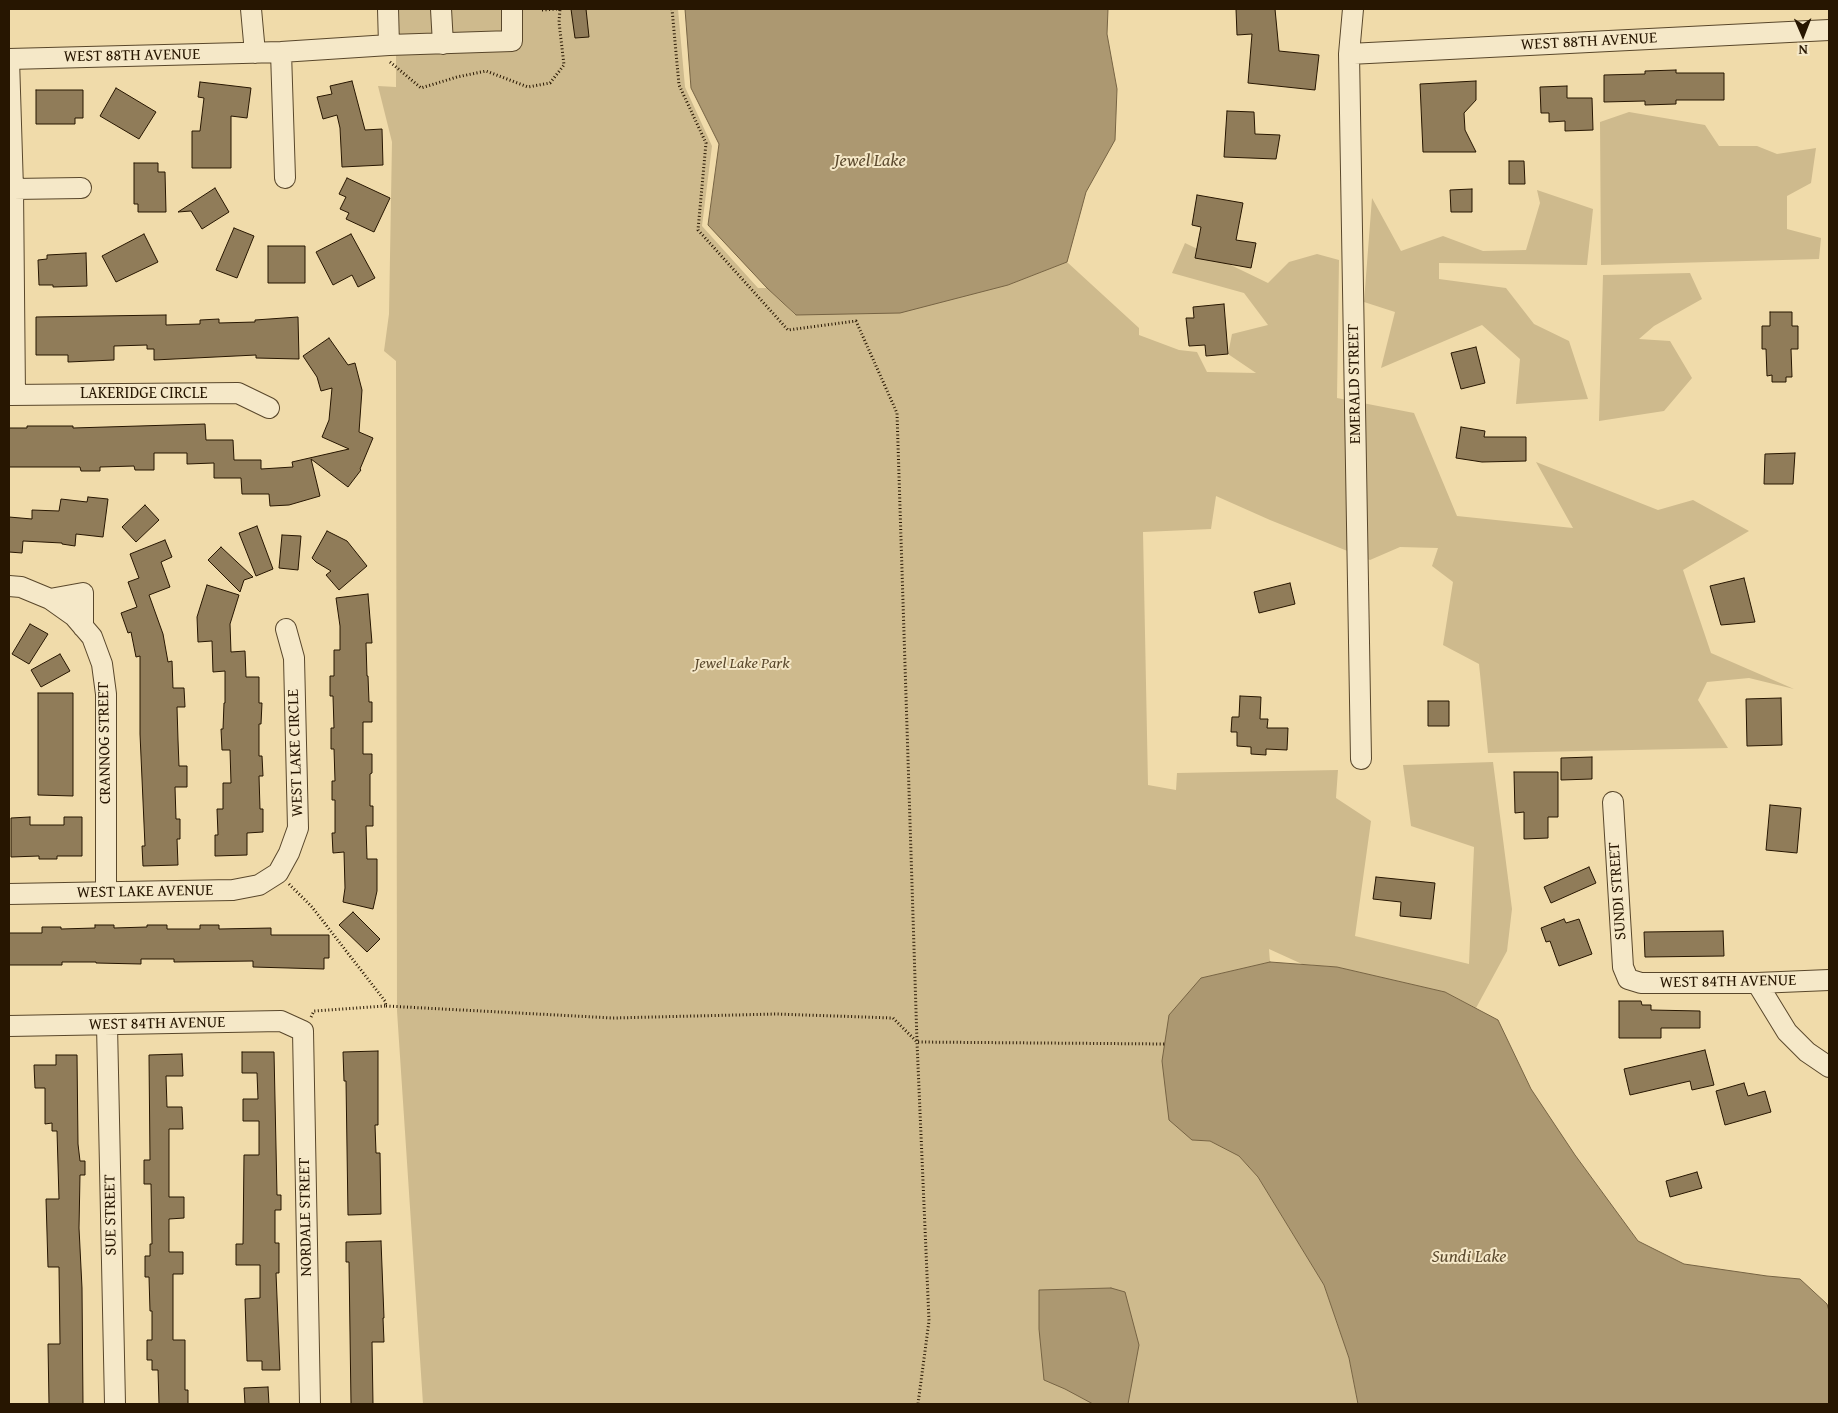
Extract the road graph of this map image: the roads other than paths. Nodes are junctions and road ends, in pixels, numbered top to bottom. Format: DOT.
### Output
graph roads {
  1 [pos="251,9"];
  2 [pos="388,9"];
  3 [pos="441,9"];
  4 [pos="512,9"];
  5 [pos="1353,9"];
  6 [pos="1829,30"];
  7 [pos="443,44"];
  8 [pos="389,45"];
  9 [pos="255,52"];
  10 [pos="281,52"];
  11 [pos="1349,54"];
  12 [pos="9,59"];
  13 [pos="285,178"];
  14 [pos="81,188"];
  15 [pos="13,189"];
  16 [pos="12,395"];
  17 [pos="269,408"];
  18 [pos="9,586"];
  19 [pos="286,629"];
  20 [pos="1362,759"];
  21 [pos="1612,802"];
  22 [pos="278,872"];
  23 [pos="106,892"];
  24 [pos="9,894"];
  25 [pos="1628,979"];
  26 [pos="1829,980"];
  27 [pos="1757,983"];
  28 [pos="107,1025"];
  29 [pos="9,1026"];
  30 [pos="302,1031"];
  31 [pos="1829,1068"];
  32 [pos="115,1404"];
  33 [pos="310,1404"];
  1 -- 9 [label="street"];
  2 -- 8 [label="street"];
  3 -- 7 [label="street"];
  4 -- 7 [label="street, WEST 88TH AVENUE"];
  5 -- 11 [label="street, EMERALD STREET"];
  6 -- 11 [label="street, WEST 88TH AVENUE"];
  7 -- 8 [label="street, WEST 88TH AVENUE"];
  8 -- 10 [label="street, WEST 88TH AVENUE"];
  9 -- 10 [label="street, WEST 88TH AVENUE"];
  9 -- 12 [label="street, WEST 88TH AVENUE"];
  10 -- 13 [label="street"];
  11 -- 20 [label="street, EMERALD STREET"];
  12 -- 15 [label="street"];
  14 -- 15 [label="street"];
  15 -- 16 [label="street"];
  16 -- 17 [label="street, LAKERIDGE CIRCLE"];
  18 -- 23 [label="street, CRANNOG STREET"];
  19 -- 22 [label="street, WEST LAKE CIRCLE"];
  21 -- 25 [label="street, SUNDI STREET"];
  22 -- 23 [label="street, WEST LAKE AVENUE"];
  23 -- 24 [label="street, WEST LAKE AVENUE"];
  25 -- 27 [label="street, WEST 84TH AVENUE"];
  26 -- 27 [label="street, WEST 84TH AVENUE"];
  27 -- 31 [label="street"];
  28 -- 29 [label="street, WEST 84TH AVENUE"];
  28 -- 30 [label="street, WEST 84TH AVENUE"];
  28 -- 32 [label="street, SUE STREET"];
  30 -- 33 [label="street, NORDALE STREET"];
}
